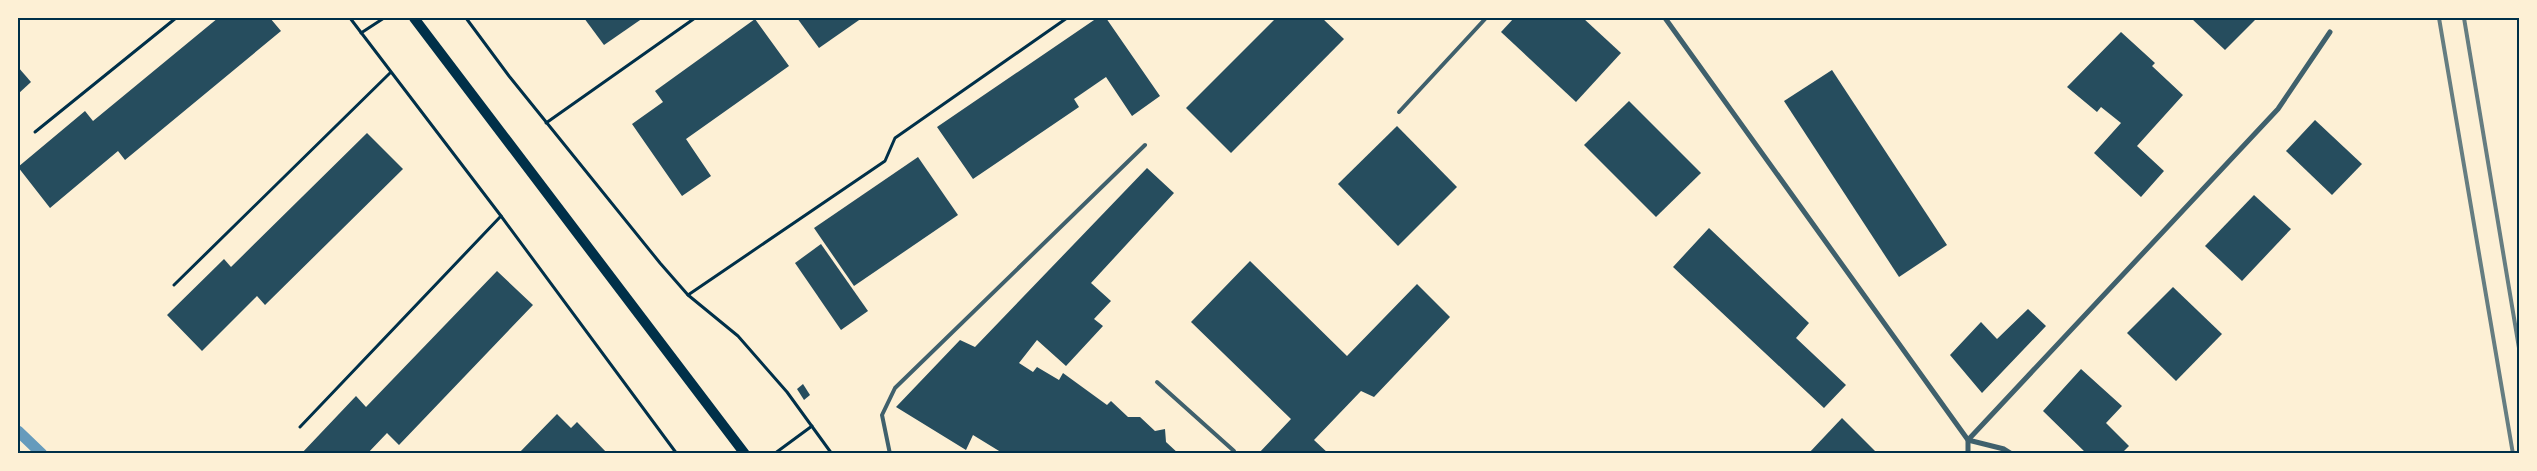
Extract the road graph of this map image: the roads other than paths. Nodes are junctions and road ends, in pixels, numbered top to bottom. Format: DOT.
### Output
graph roads {
  1 [pos="414,18"];
  2 [pos="1486,18"];
  3 [pos="1665,18"];
  4 [pos="2330,32"];
  5 [pos="1399,112"];
  6 [pos="1145,145"];
  7 [pos="1157,382"];
  8 [pos="1968,440"];
  9 [pos="745,454"];
  10 [pos="890,454"];
  11 [pos="1232,454"];
  12 [pos="1968,454"];
  13 [pos="2012,454"];
  1 -- 9 [label="main road"];
  2 -- 5 [label="lane"];
  3 -- 8 [label="street"];
  4 -- 8 [label="street"];
  6 -- 10 [label="lane"];
  7 -- 11 [label="lane"];
  8 -- 12 [label="street"];
  8 -- 13 [label="street"];
}
